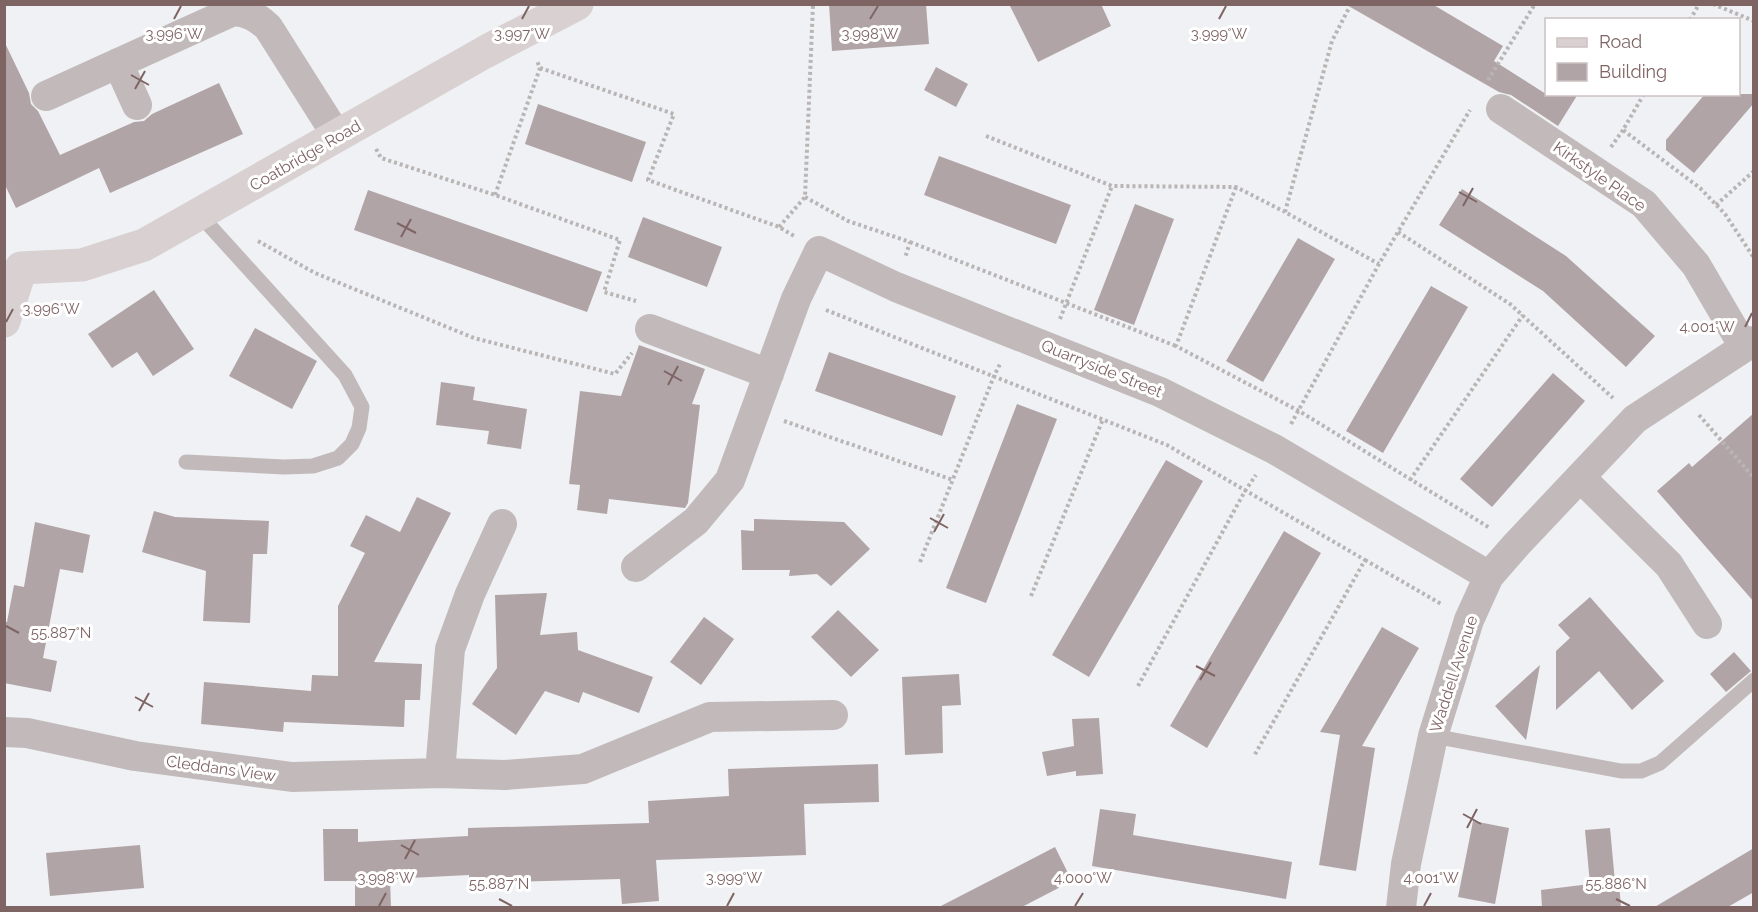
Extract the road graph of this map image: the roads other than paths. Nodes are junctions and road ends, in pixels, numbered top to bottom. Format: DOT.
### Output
graph roads {
  1 [pos="577,4"];
  2 [pos="118,63"];
  3 [pos="46,96"];
  4 [pos="137,105"];
  5 [pos="1489,105"];
  6 [pos="337,136"];
  7 [pos="200,214"];
  8 [pos="13,262"];
  9 [pos="4,321"];
  10 [pos="651,329"];
  11 [pos="1749,344"];
  12 [pos="769,374"];
  13 [pos="186,462"];
  14 [pos="1581,478"];
  15 [pos="502,524"];
  16 [pos="636,567"];
  17 [pos="1489,576"];
  18 [pos="1707,624"];
  19 [pos="1754,680"];
  20 [pos="833,715"];
  21 [pos="4,732"];
  22 [pos="1433,736"];
  23 [pos="440,773"];
  24 [pos="1401,908"];
  1 -- 6 [label="main road, Coatbridge Road"];
  2 -- 3 [label="street"];
  2 -- 4 [label="street"];
  2 -- 6 [label="street"];
  5 -- 11 [label="street, Kirkstyle Place"];
  6 -- 7 [label="main road, Coatbridge Road"];
  7 -- 8 [label="main road, Coatbridge Road"];
  7 -- 13 [label="lane"];
  8 -- 9 [label="main road"];
  10 -- 12 [label="street"];
  11 -- 14 [label="street, Waddell Avenue"];
  12 -- 16 [label="street"];
  12 -- 17 [label="street, Quarryside Street"];
  14 -- 17 [label="street, Waddell Avenue"];
  14 -- 18 [label="street"];
  15 -- 23 [label="street"];
  17 -- 22 [label="street, Waddell Avenue"];
  19 -- 22 [label="lane"];
  20 -- 23 [label="street, Cleddans View"];
  21 -- 23 [label="street, Cleddans View"];
  22 -- 24 [label="street, Waddell Avenue"];
}
